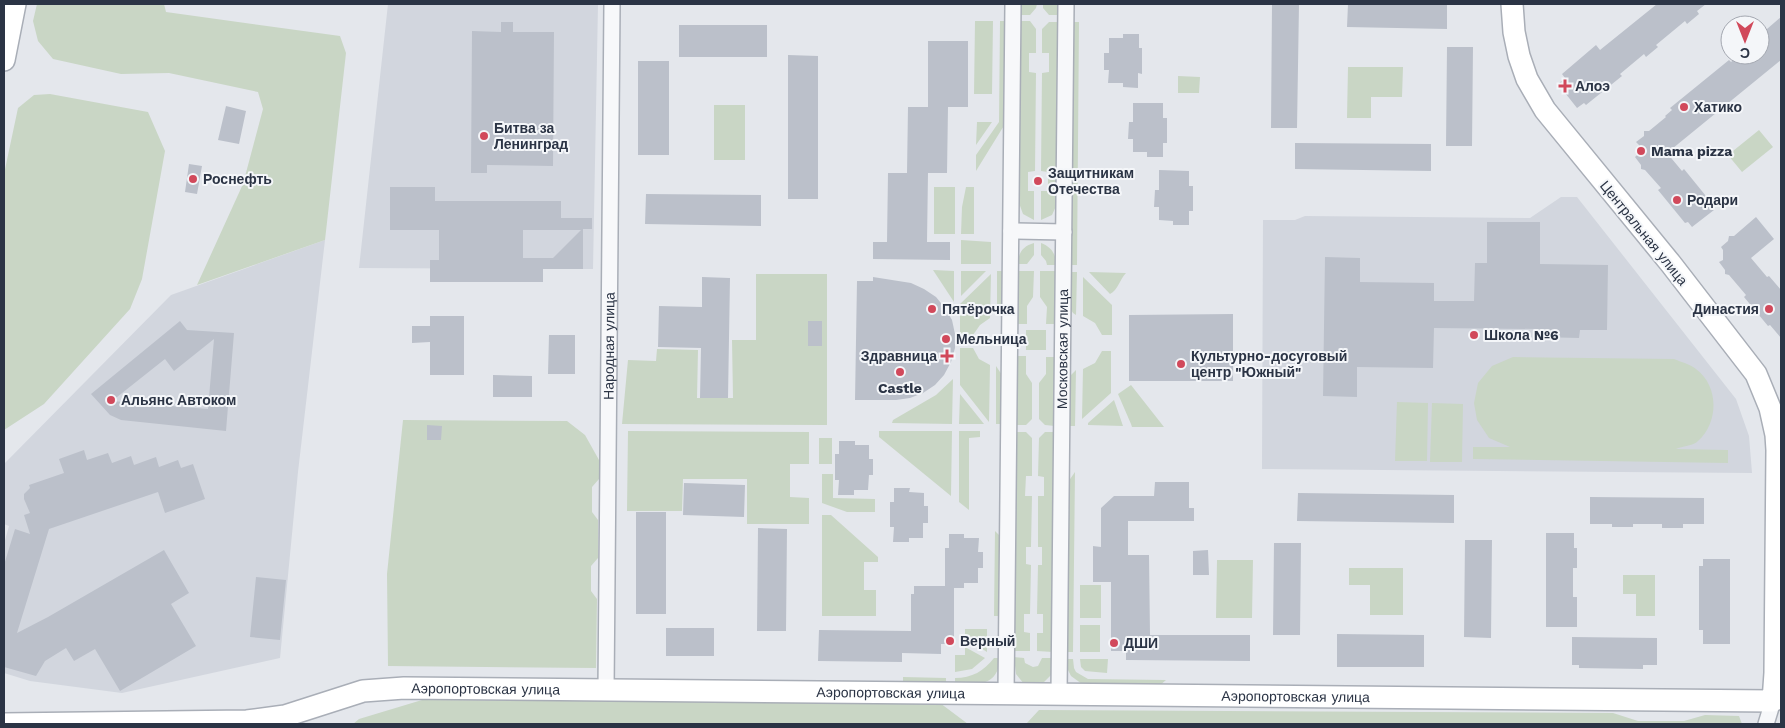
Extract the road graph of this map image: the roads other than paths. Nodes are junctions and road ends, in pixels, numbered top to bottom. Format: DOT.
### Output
graph roads {
  1 [pos="15,4"];
  2 [pos="612,4"];
  3 [pos="1013,4"];
  4 [pos="1066,4"];
  5 [pos="1512,4"];
  6 [pos="4,60"];
  7 [pos="1011,231"];
  8 [pos="1064,232"];
  9 [pos="606,690"];
  10 [pos="1006,694"];
  11 [pos="1059,694"];
  12 [pos="1777,701"];
  13 [pos="4,724"];
  14 [pos="1766,724"];
  1 -- 6 [label="street"];
  2 -- 9 [label="street, Народная улица"];
  3 -- 7 [label="street"];
  4 -- 8 [label="street, Московская улица"];
  5 -- 12 [label="street, Центральная улица"];
  7 -- 8 [label="street"];
  7 -- 10 [label="street"];
  8 -- 11 [label="street, Московская улица"];
  9 -- 10 [label="street, Аэропортовская улица"];
  9 -- 13 [label="street, Аэропортовская улица"];
  10 -- 11 [label="street, Аэропортовская улица"];
  11 -- 12 [label="street, Аэропортовская улица"];
  12 -- 14 [label="street"];
}
